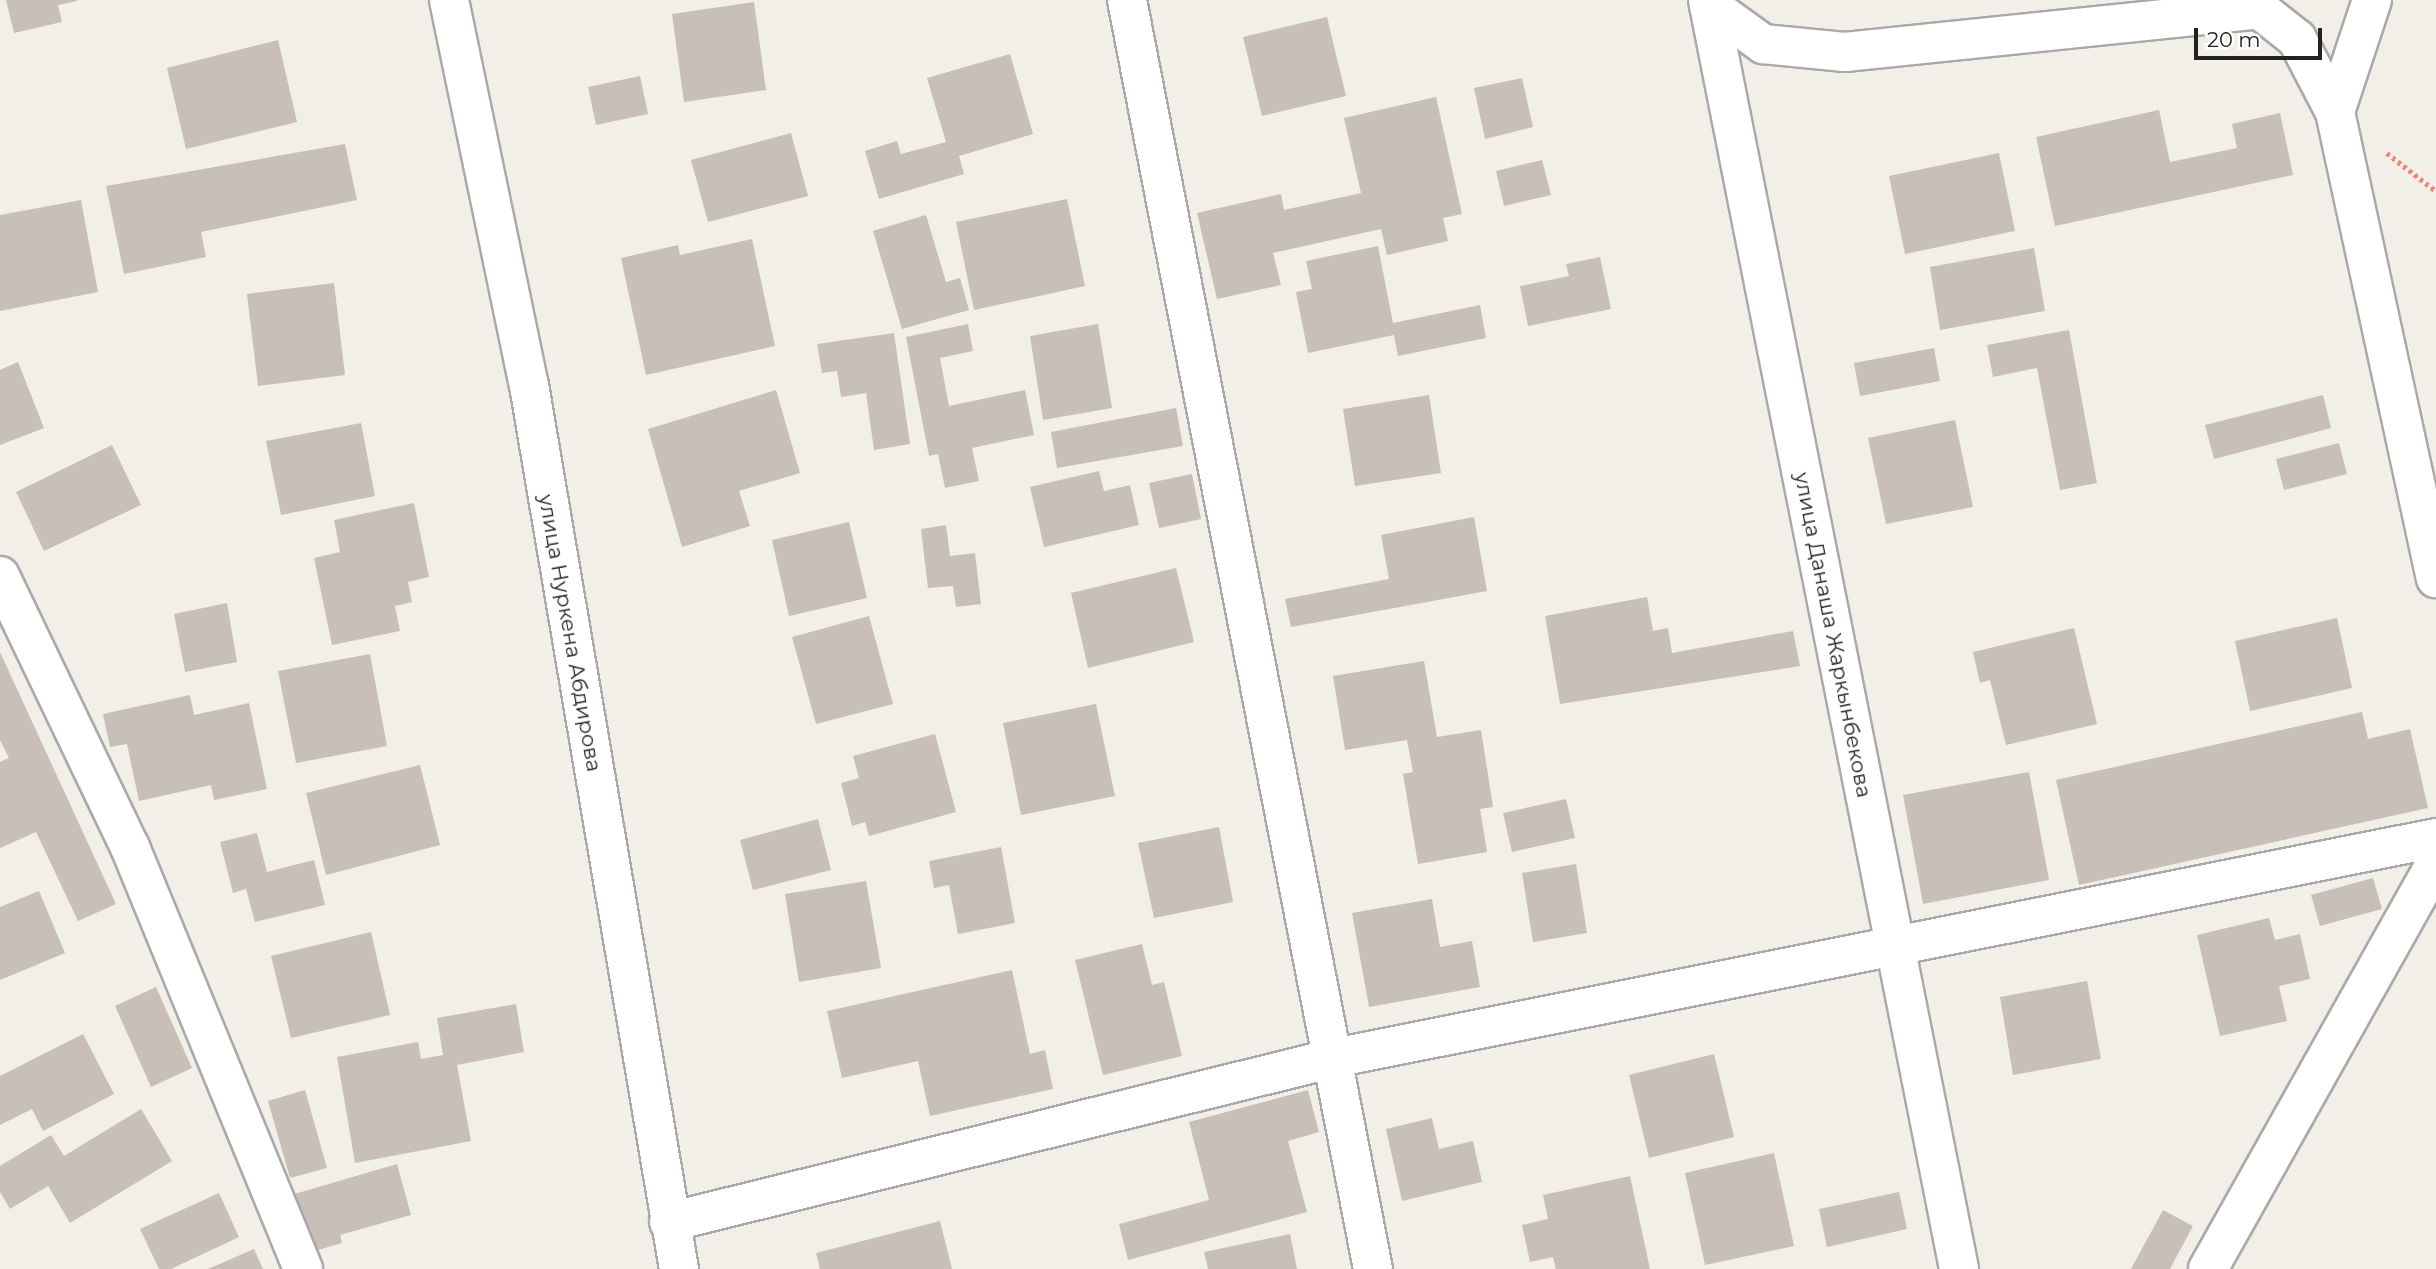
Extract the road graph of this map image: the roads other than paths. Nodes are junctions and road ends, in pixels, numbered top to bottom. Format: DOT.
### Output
graph roads {
  1 [pos="449,0"];
  2 [pos="1126,0"];
  3 [pos="2372,0"];
  4 [pos="1709,2"];
  5 [pos="2335,112"];
  6 [pos="0,576"];
  7 [pos="2436,578"];
  8 [pos="2436,838"];
  9 [pos="2436,862"];
  10 [pos="1894,946"];
  11 [pos="1334,1058"];
  12 [pos="669,1222"];
  13 [pos="303,1269"];
  14 [pos="679,1269"];
  15 [pos="1373,1269"];
  16 [pos="1959,1269"];
  17 [pos="2208,1269"];
  1 -- 12 [label="street, улица Нуркена Абдирова"];
  2 -- 11 [label="street"];
  3 -- 5 [label="street"];
  4 -- 5 [label="street"];
  4 -- 10 [label="street, улица Данаша Жаркынбекова"];
  5 -- 7 [label="street"];
  6 -- 13 [label="street"];
  8 -- 10 [label="street"];
  9 -- 17 [label="street"];
  10 -- 11 [label="street"];
  10 -- 16 [label="street, улица Данаша Жаркынбекова"];
  11 -- 12 [label="street"];
  11 -- 15 [label="street"];
  12 -- 14 [label="street, улица Нуркена Абдирова"];
}
